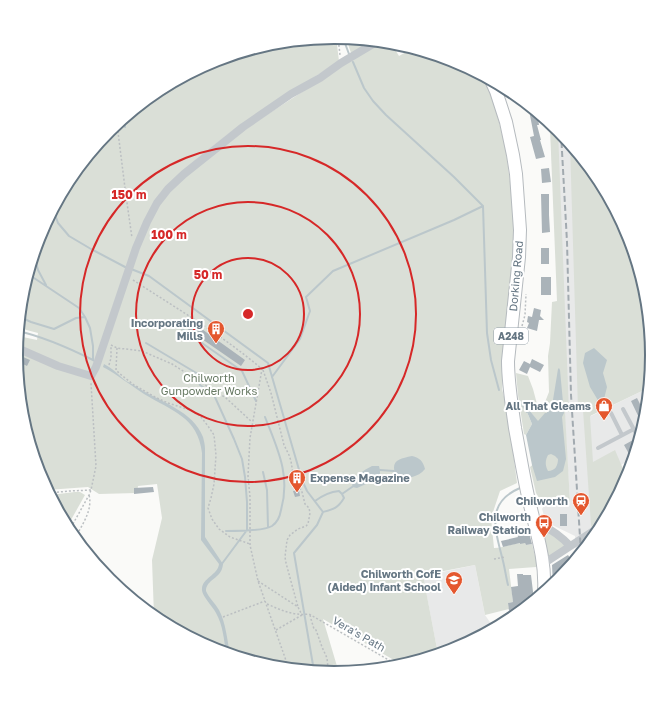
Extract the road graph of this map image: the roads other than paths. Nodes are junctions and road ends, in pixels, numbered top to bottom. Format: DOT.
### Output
graph roads {
  1 [pos="369,46"];
  2 [pos="495,89"];
  3 [pos="23,351"];
  4 [pos="623,409"];
  5 [pos="611,413"];
  6 [pos="634,429"];
  7 [pos="622,435"];
  8 [pos="598,448"];
  9 [pos="535,526"];
  10 [pos="585,538"];
  11 [pos="570,546"];
  12 [pos="543,564"];
  13 [pos="545,583"];
  1 -- 3 [label="street"];
  2 -- 9 [label="main road, Dorking Road / A248"];
  4 -- 6 [label="lane"];
  5 -- 7 [label="lane"];
  6 -- 7 [label="lane"];
  7 -- 8 [label="lane"];
  9 -- 11 [label="street"];
  9 -- 12 [label="main road, Dorking Road / A248"];
  10 -- 11 [label="street"];
  11 -- 12 [label="street"];
  12 -- 13 [label="main road, Dorking Road / A248"];
}
